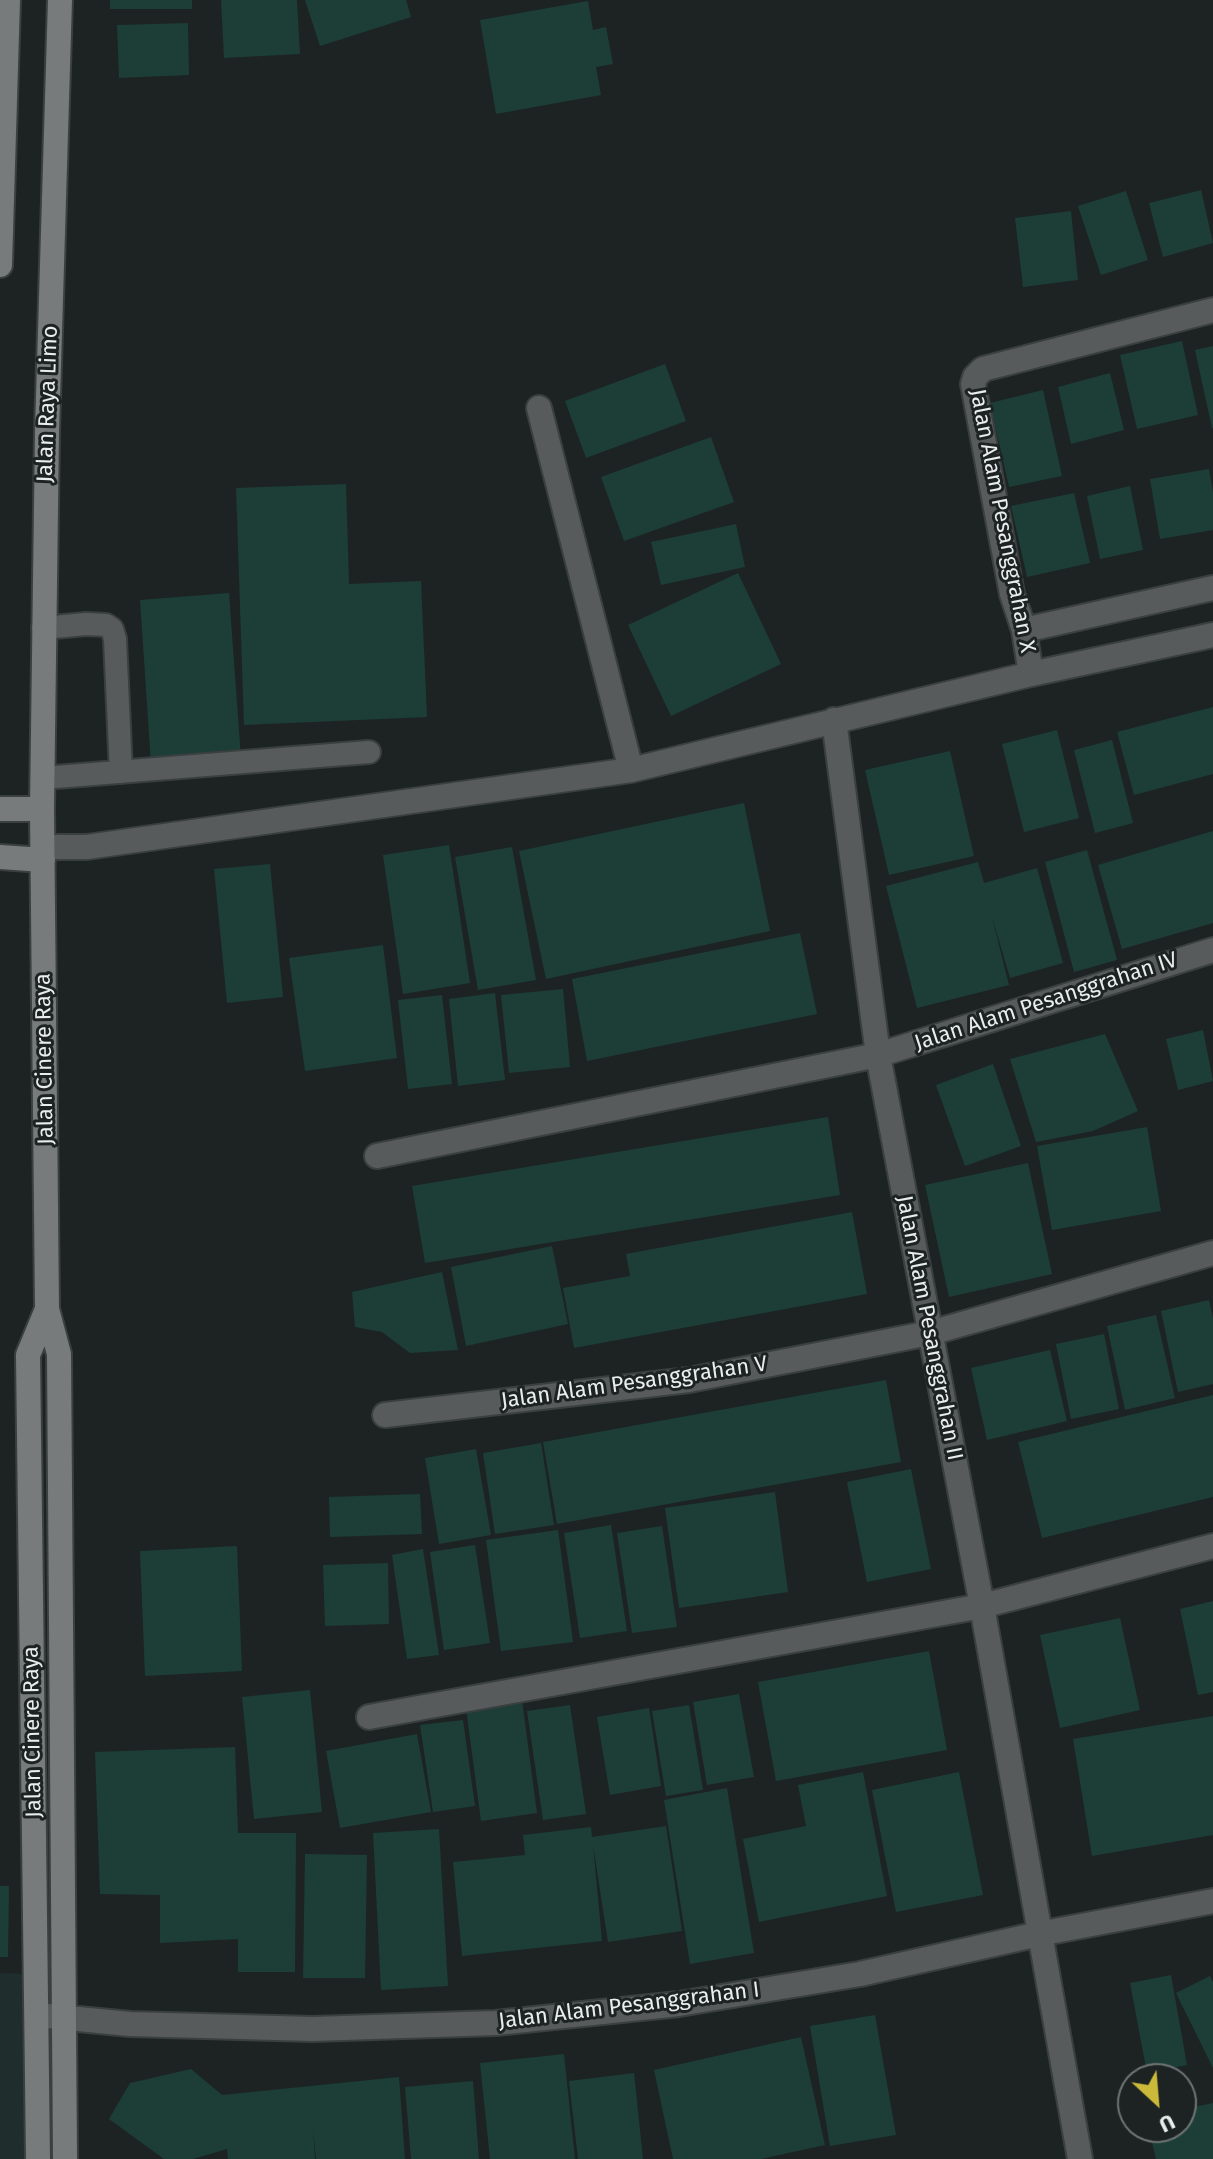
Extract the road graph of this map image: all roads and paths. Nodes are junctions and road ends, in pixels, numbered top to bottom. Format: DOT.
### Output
graph roads {
  1 [pos="8,0"];
  2 [pos="60,0"];
  3 [pos="0,265"];
  4 [pos="1213,310"];
  5 [pos="539,408"];
  6 [pos="1213,588"];
  7 [pos="43,628"];
  8 [pos="1024,630"];
  9 [pos="1213,635"];
  10 [pos="1031,674"];
  11 [pos="834,720"];
  12 [pos="369,752"];
  13 [pos="631,770"];
  14 [pos="121,772"];
  15 [pos="43,778"];
  16 [pos="0,809"];
  17 [pos="42,809"];
  18 [pos="43,854"];
  19 [pos="0,857"];
  20 [pos="1213,950"];
  21 [pos="878,1055"];
  22 [pos="377,1156"];
  23 [pos="1213,1253"];
  24 [pos="47,1309"];
  25 [pos="930,1333"];
  26 [pos="385,1415"];
  27 [pos="1213,1546"];
  28 [pos="982,1606"];
  29 [pos="369,1717"];
  30 [pos="1213,1901"];
  31 [pos="1039,1934"];
  32 [pos="37,2015"];
  33 [pos="65,2018"];
  34 [pos="38,2159"];
  35 [pos="65,2159"];
  36 [pos="1080,2159"];
  1 -- 3 [label="main road"];
  2 -- 7 [label="main road, Jalan Raya Limo"];
  4 -- 8 [label="street, Jalan Alam Pesanggrahan X"];
  5 -- 13 [label="street"];
  6 -- 8 [label="street"];
  7 -- 14 [label="lane"];
  7 -- 15 [label="main road, Jalan Raya Limo"];
  8 -- 10 [label="street, Jalan Alam Pesanggrahan X"];
  9 -- 10 [label="street"];
  10 -- 11 [label="street"];
  11 -- 13 [label="street"];
  11 -- 21 [label="street, Jalan Alam Pesanggrahan II"];
  12 -- 14 [label="lane"];
  13 -- 18 [label="street"];
  14 -- 15 [label="lane"];
  15 -- 17 [label="main road, Jalan Raya Limo"];
  16 -- 17 [label="main road"];
  17 -- 18 [label="main road, Jalan Cinere Raya"];
  18 -- 19 [label="main road"];
  18 -- 24 [label="main road, Jalan Cinere Raya"];
  20 -- 21 [label="street, Jalan Alam Pesanggrahan IV"];
  21 -- 22 [label="street, Jalan Alam Pesanggrahan IV"];
  21 -- 25 [label="street, Jalan Alam Pesanggrahan II"];
  23 -- 25 [label="street, Jalan Alam Pesanggrahan V"];
  24 -- 32 [label="main road, Jalan Cinere Raya"];
  24 -- 33 [label="main road, Jalan Cinere Raya"];
  25 -- 26 [label="street, Jalan Alam Pesanggrahan V"];
  25 -- 28 [label="street, Jalan Alam Pesanggrahan II"];
  27 -- 28 [label="street"];
  28 -- 29 [label="street"];
  28 -- 31 [label="street, Jalan Alam Pesanggrahan II"];
  30 -- 31 [label="street, Jalan Alam Pesanggrahan I"];
  31 -- 33 [label="street, Jalan Alam Pesanggrahan I"];
  31 -- 36 [label="street, Jalan Alam Pesanggrahan II"];
  32 -- 33 [label="street, Jalan Alam Pesanggrahan I"];
  32 -- 34 [label="main road, Jalan Cinere Raya"];
  33 -- 35 [label="main road, Jalan Cinere Raya"];
}
